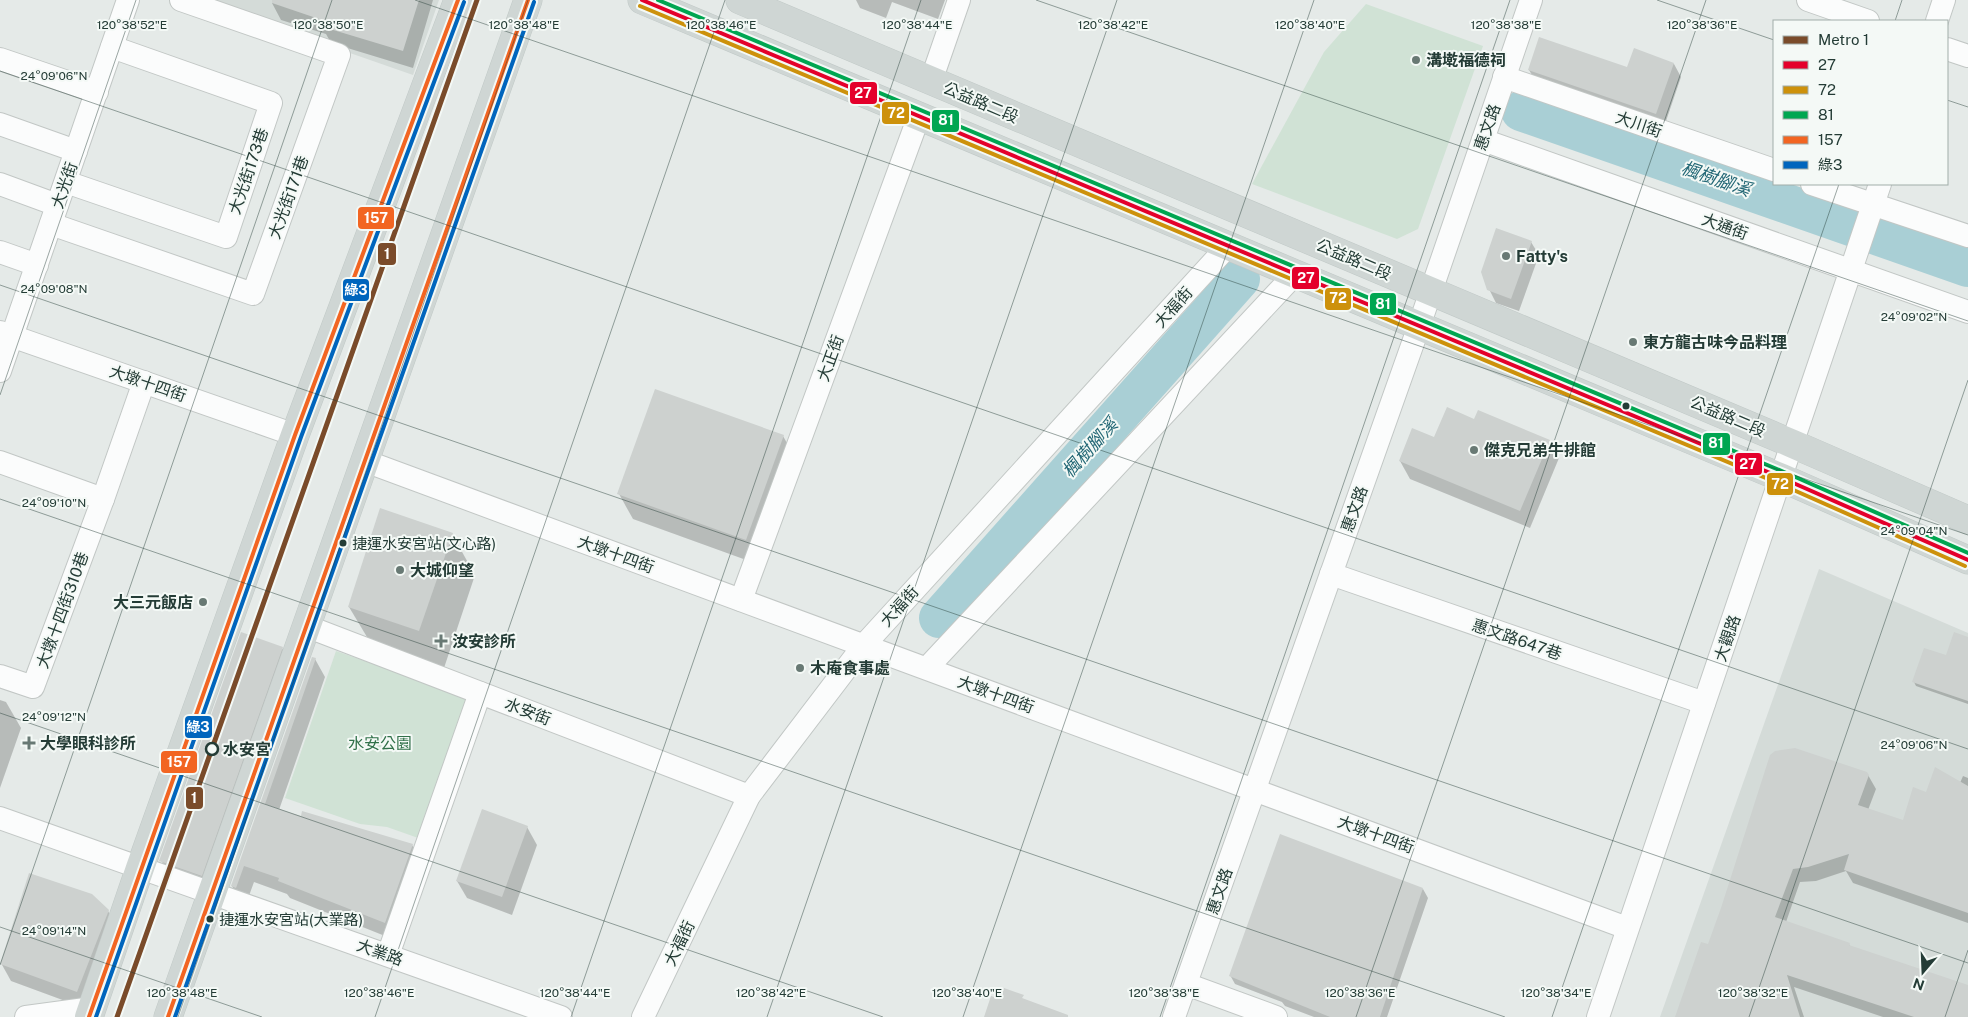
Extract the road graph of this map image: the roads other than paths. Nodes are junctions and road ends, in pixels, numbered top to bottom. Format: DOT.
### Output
graph roads {
  1 [pos="128,0"];
  2 [pos="181,0"];
  3 [pos="458,0"];
  4 [pos="528,0"];
  5 [pos="642,0"];
  6 [pos="740,0"];
  7 [pos="959,0"];
  8 [pos="1531,0"];
  9 [pos="1808,0"];
  10 [pos="1944,0"];
  11 [pos="1865,20"];
  12 [pos="1937,20"];
  13 [pos="112,47"];
  14 [pos="1948,49"];
  15 [pos="1968,56"];
  16 [pos="0,59"];
  17 [pos="1504,77"];
  18 [pos="931,81"];
  19 [pos="97,92"];
  20 [pos="919,116"];
  21 [pos="0,124"];
  22 [pos="1483,140"];
  23 [pos="76,151"];
  24 [pos="1773,170"];
  25 [pos="66,182"];
  26 [pos="0,184"];
  27 [pos="1814,185"];
  28 [pos="1880,185"];
  29 [pos="1871,211"];
  30 [pos="54,215"];
  31 [pos="1968,236"];
  32 [pos="1228,246"];
  33 [pos="0,252"];
  34 [pos="1853,264"];
  35 [pos="37,265"];
  36 [pos="1295,274"];
  37 [pos="1431,291"];
  38 [pos="1968,312"];
  39 [pos="1419,326"];
  40 [pos="6,334"];
  41 [pos="0,371"];
  42 [pos="144,382"];
  43 [pos="295,435"];
  44 [pos="1793,444"];
  45 [pos="365,461"];
  46 [pos="0,462"];
  47 [pos="1782,478"];
  48 [pos="103,499"];
  49 [pos="1968,520"];
  50 [pos="1968,560"];
  51 [pos="1331,574"];
  52 [pos="741,600"];
  53 [pos="306,626"];
  54 [pos="864,645"];
  55 [pos="927,668"];
  56 [pos="0,676"];
  57 [pos="480,693"];
  58 [pos="1704,704"];
  59 [pos="1254,789"];
  60 [pos="749,796"];
  61 [pos="0,818"];
  62 [pos="140,868"];
  63 [pos="212,892"];
  64 [pos="1627,928"];
  65 [pos="388,955"];
  66 [pos="1186,984"];
  67 [pos="91,1012"];
  68 [pos="26,1017"];
  69 [pos="168,1017"];
  70 [pos="561,1017"];
  71 [pos="643,1017"];
  72 [pos="1174,1017"];
  73 [pos="1276,1017"];
  74 [pos="1598,1017"];
  1 -- 13 [label="street, 大光街"];
  2 -- 30 [label="street, 大光街171巷"];
  3 -- 43 [label="main road"];
  4 -- 45 [label="main road"];
  5 -- 20 [label="main road"];
  6 -- 18 [label="main road, 公益路二段"];
  7 -- 18 [label="street"];
  8 -- 17 [label="street, 惠文路"];
  9 -- 11 [label="street"];
  10 -- 12 [label="street"];
  13 -- 19 [label="street, 大光街"];
  13 -- 25 [label="street, 大光街173巷"];
  14 -- 15 [label="street"];
  16 -- 19 [label="street"];
  17 -- 22 [label="street, 惠文路"];
  17 -- 24 [label="street, 大川街"];
  18 -- 37 [label="main road, 公益路二段"];
  19 -- 23 [label="street, 大光街"];
  20 -- 32 [label="main road"];
  20 -- 52 [label="street, 大正街"];
  21 -- 23 [label="street"];
  22 -- 34 [label="street, 大通街"];
  22 -- 37 [label="street, 惠文路"];
  23 -- 25 [label="street, 大光街"];
  25 -- 30 [label="street, 大光街"];
  26 -- 30 [label="street"];
  27 -- 29 [label="street"];
  28 -- 29 [label="street"];
  29 -- 31 [label="street"];
  29 -- 34 [label="street, 大觀路"];
  30 -- 35 [label="street, 大光街"];
  32 -- 36 [label="main road"];
  32 -- 54 [label="street, 大福街"];
  33 -- 35 [label="street"];
  34 -- 38 [label="street, 大通街"];
  34 -- 44 [label="street, 大觀路"];
  35 -- 40 [label="street, 大光街"];
  36 -- 39 [label="main road"];
  36 -- 55 [label="street"];
  37 -- 39 [label="street, 惠文路"];
  37 -- 44 [label="main road, 公益路二段"];
  39 -- 47 [label="main road"];
  39 -- 51 [label="street, 惠文路"];
  40 -- 41 [label="street, 大光街"];
  40 -- 42 [label="street, 大墩十四街"];
  42 -- 43 [label="street, 大墩十四街"];
  42 -- 48 [label="street, 大墩十四街310巷"];
  43 -- 62 [label="main road"];
  44 -- 47 [label="street, 大觀路"];
  44 -- 49 [label="main road, 公益路二段"];
  45 -- 52 [label="street, 大墩十四街"];
  45 -- 53 [label="main road"];
  46 -- 48 [label="street"];
  47 -- 50 [label="main road"];
  47 -- 58 [label="street, 大觀路"];
  48 -- 56 [label="street, 大墩十四街310巷"];
  51 -- 58 [label="street, 惠文路647巷"];
  51 -- 59 [label="street, 惠文路"];
  52 -- 54 [label="street, 大墩十四街"];
  53 -- 57 [label="street, 水安街"];
  53 -- 63 [label="main road"];
  54 -- 55 [label="street, 大墩十四街"];
  54 -- 60 [label="street, 大福街"];
  55 -- 59 [label="street, 大墩十四街"];
  57 -- 60 [label="street, 水安街"];
  57 -- 65 [label="street"];
  58 -- 64 [label="street, 大觀路"];
  59 -- 64 [label="street, 大墩十四街"];
  59 -- 66 [label="street, 惠文路"];
  60 -- 71 [label="street, 大福街"];
  61 -- 62 [label="street, 大業路"];
  62 -- 63 [label="street, 大業路"];
  62 -- 67 [label="main road"];
  63 -- 65 [label="street, 大業路"];
  63 -- 69 [label="main road"];
  64 -- 74 [label="street, 大觀路"];
  65 -- 70 [label="street, 大業路"];
  66 -- 72 [label="street, 惠文路"];
  66 -- 73 [label="street"];
  67 -- 68 [label="street"];
}
